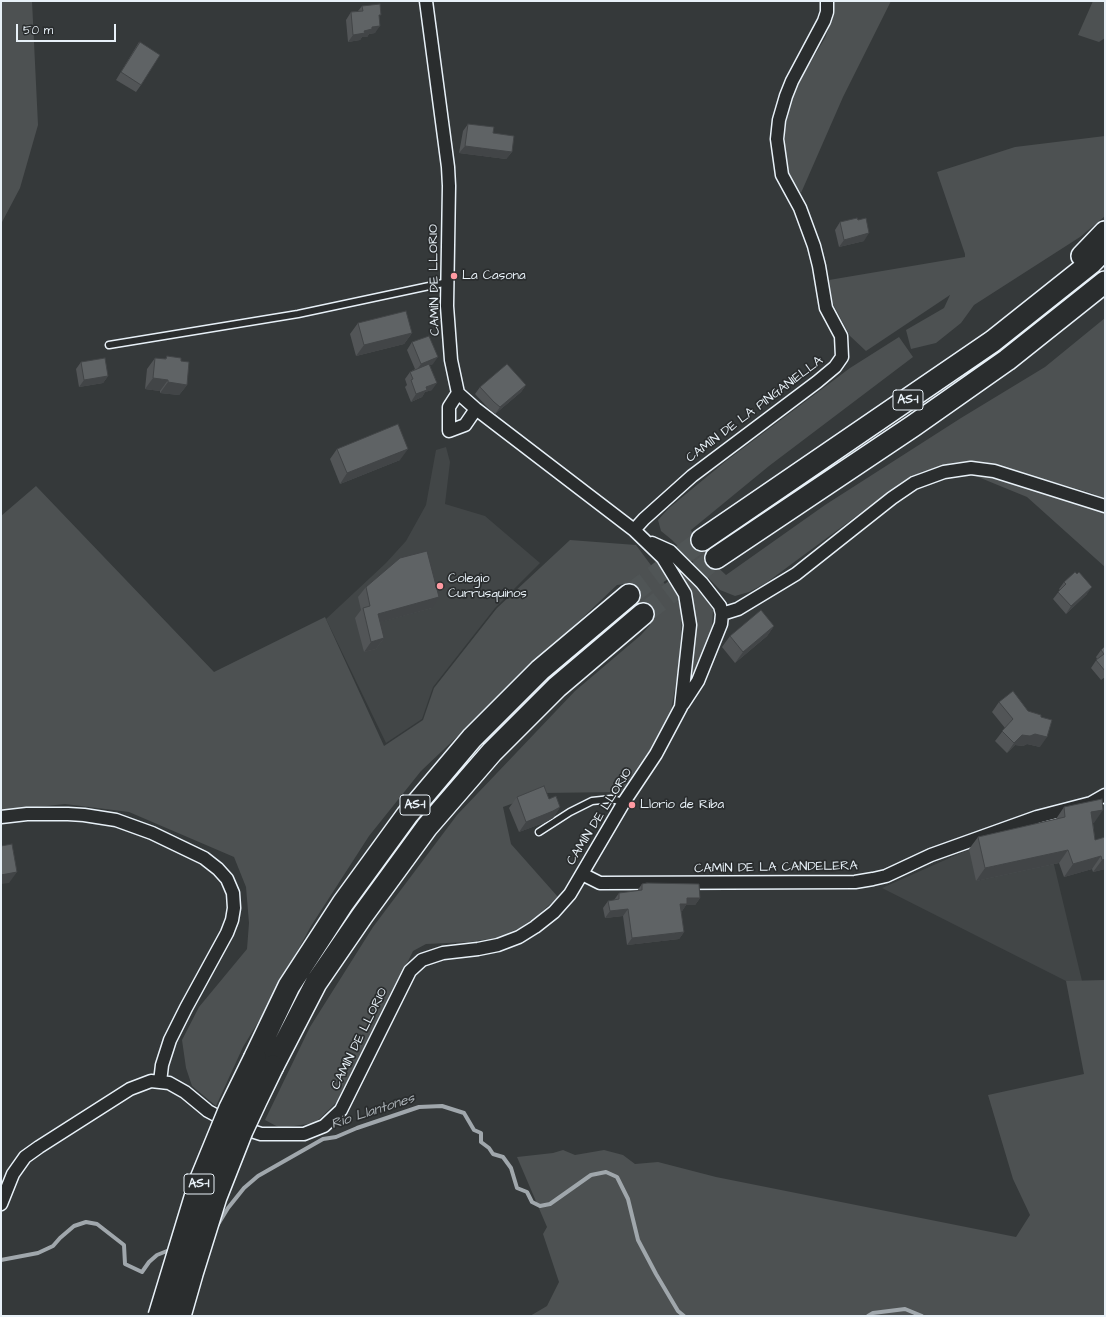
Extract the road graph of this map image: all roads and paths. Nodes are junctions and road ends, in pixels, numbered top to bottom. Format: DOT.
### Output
graph roads {
  1 [pos="426,1"];
  2 [pos="827,1"];
  3 [pos="1105,232"];
  4 [pos="1105,249"];
  5 [pos="448,282"];
  6 [pos="1105,282"];
  7 [pos="1105,294"];
  8 [pos="993,341"];
  9 [pos="109,346"];
  10 [pos="1007,360"];
  11 [pos="458,393"];
  12 [pos="476,409"];
  13 [pos="1105,506"];
  14 [pos="634,530"];
  15 [pos="646,540"];
  16 [pos="702,540"];
  17 [pos="716,558"];
  18 [pos="629,595"];
  19 [pos="643,614"];
  20 [pos="722,614"];
  21 [pos="681,707"];
  22 [pos="1105,795"];
  23 [pos="624,802"];
  24 [pos="1,817"];
  25 [pos="539,832"];
  26 [pos="582,874"];
  27 [pos="264,1062"];
  28 [pos="160,1082"];
  29 [pos="1,1204"];
  30 [pos="159,1316"];
  31 [pos="180,1316"];
  1 -- 5 [label="street, CAMÍN DE LLORIO"];
  2 -- 14 [label="street, CAMÍN DE LA PINGANIELLA"];
  3 -- 8 [label="highway"];
  4 -- 8 [label="highway, AS-I"];
  5 -- 9 [label="lane"];
  5 -- 11 [label="street, CAMÍN DE LLORIO"];
  6 -- 10 [label="highway, AS-I"];
  7 -- 10 [label="highway"];
  8 -- 16 [label="highway, AS-I"];
  10 -- 17 [label="highway, AS-I"];
  11 -- 12 [label="street, CAMÍN DE LLORIO"];
  11 -- 12 [label="street"];
  12 -- 14 [label="street, CAMÍN DE LLORIO"];
  13 -- 20 [label="street"];
  14 -- 15 [label="street, CAMÍN DE LLORIO"];
  15 -- 20 [label="street, CAMÍN DE LLORIO"];
  15 -- 21 [label="street, CAMÍN DE LLORIO"];
  18 -- 27 [label="highway, AS-I"];
  19 -- 27 [label="highway, AS-I"];
  20 -- 21 [label="street, CAMÍN DE LLORIO"];
  21 -- 23 [label="street, CAMÍN DE LLORIO"];
  22 -- 26 [label="street, CAMÍN DE LA CANDELERA"];
  23 -- 25 [label="lane"];
  23 -- 26 [label="street, CAMÍN DE LLORIO"];
  24 -- 28 [label="street"];
  26 -- 28 [label="street, CAMÍN DE LLORIO"];
  27 -- 30 [label="highway, AS-I, bridge"];
  27 -- 31 [label="highway, AS-I, bridge"];
  28 -- 29 [label="street, CAMÍN DE LLORIO"];
}
